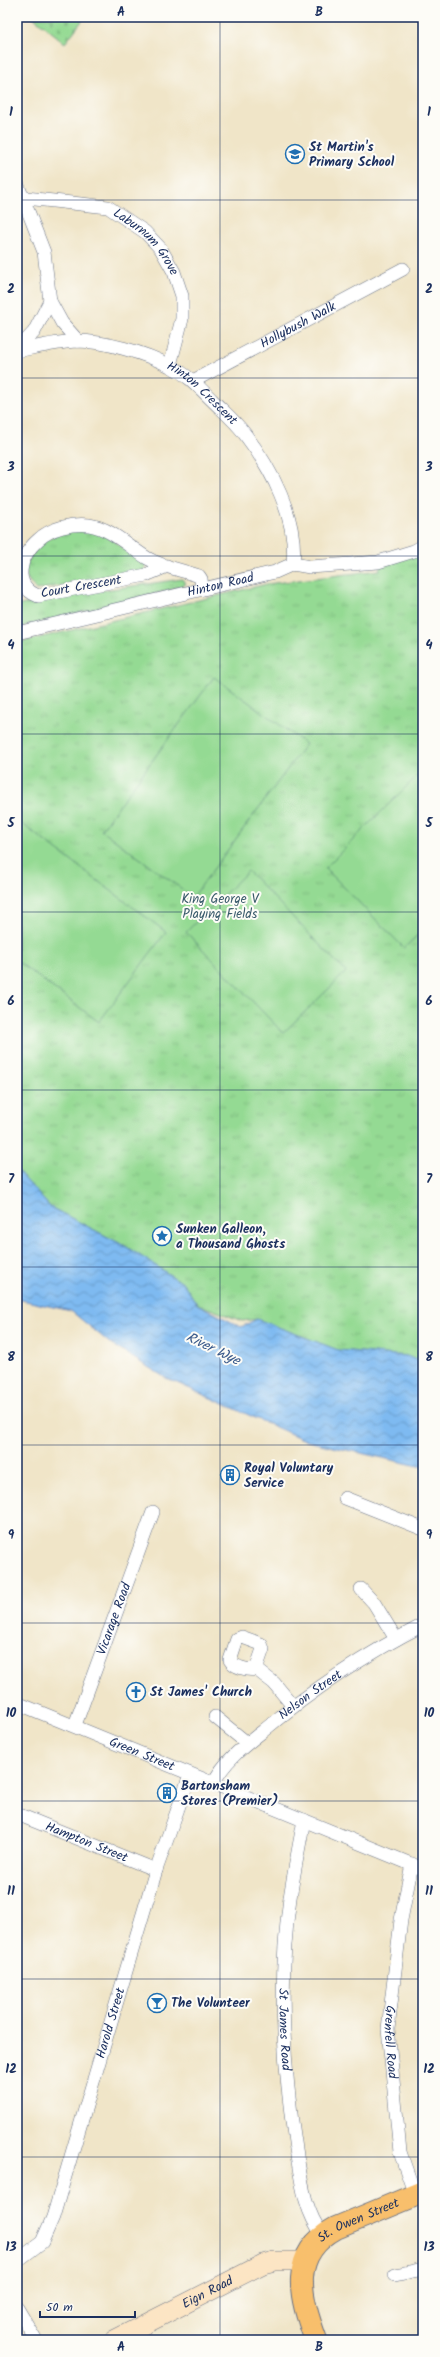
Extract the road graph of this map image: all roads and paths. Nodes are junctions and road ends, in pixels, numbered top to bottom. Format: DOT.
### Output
graph roads {
  1 [pos="17,183"];
  2 [pos="20,197"];
  3 [pos="403,269"];
  4 [pos="50,301"];
  5 [pos="78,341"];
  6 [pos="17,351"];
  7 [pos="170,365"];
  8 [pos="193,381"];
  9 [pos="423,546"];
  10 [pos="293,564"];
  11 [pos="168,566"];
  12 [pos="202,589"];
  13 [pos="17,633"];
  14 [pos="345,1498"];
  15 [pos="153,1512"];
  16 [pos="423,1529"];
  17 [pos="361,1589"];
  18 [pos="423,1625"];
  19 [pos="396,1639"];
  20 [pos="256,1668"];
  21 [pos="17,1703"];
  22 [pos="293,1706"];
  23 [pos="215,1717"];
  24 [pos="75,1726"];
  25 [pos="248,1743"];
  26 [pos="190,1775"];
  27 [pos="213,1784"];
  28 [pos="17,1814"];
  29 [pos="304,1820"];
  30 [pos="417,1866"];
  31 [pos="156,1870"];
  32 [pos="419,2194"];
  33 [pos="323,2235"];
  34 [pos="17,2261"];
  35 [pos="306,2261"];
  36 [pos="423,2269"];
  37 [pos="395,2275"];
  38 [pos="17,2308"];
  39 [pos="36,2340"];
  40 [pos="114,2340"];
  41 [pos="316,2340"];
  1 -- 2 [label="street"];
  2 -- 4 [label="street"];
  2 -- 7 [label="street, Laburnum Grove"];
  3 -- 8 [label="street, Hollybush Walk"];
  4 -- 5 [label="street"];
  4 -- 6 [label="street"];
  5 -- 6 [label="street, Hinton Crescent"];
  5 -- 7 [label="street, Hinton Crescent"];
  7 -- 8 [label="street, Hinton Crescent"];
  8 -- 10 [label="street, Hinton Crescent"];
  9 -- 10 [label="street"];
  10 -- 12 [label="street, Hinton Road"];
  11 -- 11 [label="street, Court Crescent"];
  11 -- 12 [label="street, Court Crescent"];
  12 -- 13 [label="street, Hinton Road"];
  14 -- 16 [label="street"];
  15 -- 24 [label="street, Vicarage Road"];
  17 -- 19 [label="street"];
  18 -- 19 [label="street, Nelson Street"];
  19 -- 22 [label="street, Nelson Street"];
  20 -- 22 [label="street"];
  21 -- 24 [label="street, Green Street"];
  22 -- 25 [label="street, Nelson Street"];
  23 -- 25 [label="street"];
  24 -- 26 [label="street, Green Street"];
  25 -- 27 [label="street, Nelson Street"];
  26 -- 27 [label="street, Green Street"];
  26 -- 31 [label="street, Harold Street"];
  27 -- 29 [label="street, Green Street"];
  28 -- 31 [label="street, Hampton Street"];
  29 -- 30 [label="street, Green Street"];
  29 -- 33 [label="street, St James Road"];
  30 -- 32 [label="street, Grenfell Road"];
  31 -- 34 [label="street, Harold Street"];
  32 -- 33 [label="highway, St. Owen Street"];
  33 -- 35 [label="highway, St. Owen Street"];
  35 -- 40 [label="main road, Eign Road"];
  35 -- 41 [label="highway, St. Owen Street"];
  36 -- 37 [label="street"];
  38 -- 39 [label="street"];
}
